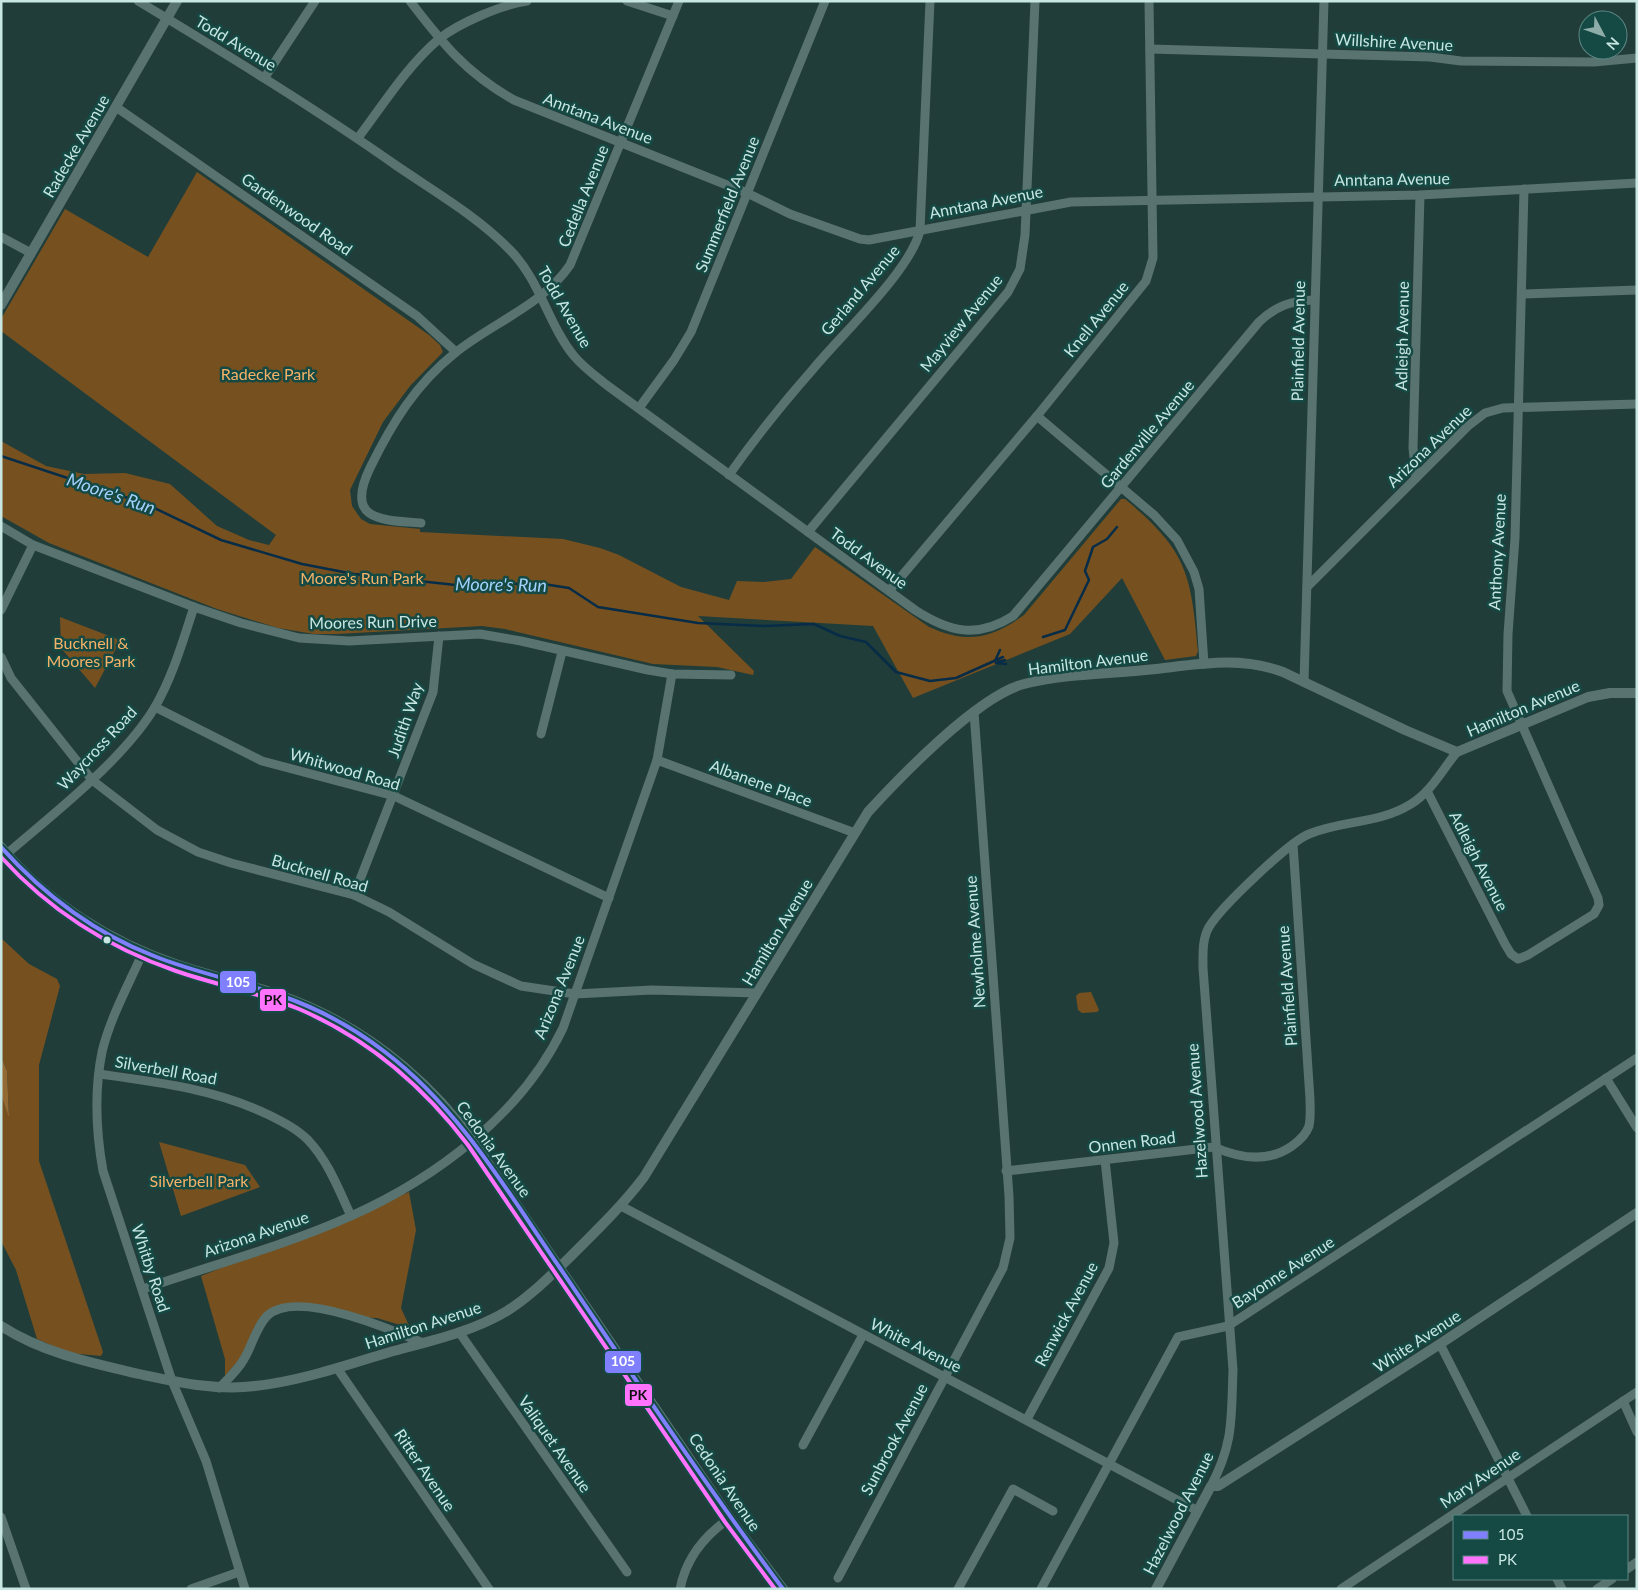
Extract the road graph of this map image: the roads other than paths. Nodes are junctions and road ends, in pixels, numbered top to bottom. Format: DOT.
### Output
graph roads {
  1 [pos="138,1"];
  2 [pos="177,1"];
  3 [pos="315,1"];
  4 [pos="410,1"];
  5 [pos="527,1"];
  6 [pos="627,1"];
  7 [pos="679,1"];
  8 [pos="825,1"];
  9 [pos="930,1"];
  10 [pos="1035,1"];
  11 [pos="1149,1"];
  12 [pos="1324,1"];
  13 [pos="673,16"];
  14 [pos="167,19"];
  15 [pos="439,39"];
  16 [pos="1150,49"];
  17 [pos="1322,54"];
  18 [pos="1637,58"];
  19 [pos="265,77"];
  20 [pos="116,107"];
  21 [pos="358,138"];
  22 [pos="621,142"];
  23 [pos="1637,183"];
  24 [pos="1524,189"];
  25 [pos="747,193"];
  26 [pos="1420,195"];
  27 [pos="1318,196"];
  28 [pos="1152,199"];
  29 [pos="1026,209"];
  30 [pos="920,230"];
  31 [pos="1,237"];
  32 [pos="31,253"];
  33 [pos="1637,290"];
  34 [pos="1522,294"];
  35 [pos="541,295"];
  36 [pos="1314,300"];
  37 [pos="1,305"];
  38 [pos="456,352"];
  39 [pos="1637,404"];
  40 [pos="639,408"];
  41 [pos="1517,408"];
  42 [pos="1037,416"];
  43 [pos="729,475"];
  44 [pos="1416,478"];
  45 [pos="1121,488"];
  46 [pos="421,523"];
  47 [pos="1,526"];
  48 [pos="808,532"];
  49 [pos="33,545"];
  50 [pos="1307,588"];
  51 [pos="889,591"];
  52 [pos="194,607"];
  53 [pos="1,610"];
  54 [pos="1018,612"];
  55 [pos="439,636"];
  56 [pos="562,652"];
  57 [pos="1,657"];
  58 [pos="1204,664"];
  59 [pos="672,674"];
  60 [pos="731,675"];
  61 [pos="1304,682"];
  62 [pos="1637,692"];
  63 [pos="155,706"];
  64 [pos="974,712"];
  65 [pos="1522,726"];
  66 [pos="541,734"];
  67 [pos="1457,752"];
  68 [pos="657,760"];
  69 [pos="92,780"];
  70 [pos="1427,791"];
  71 [pos="394,796"];
  72 [pos="855,833"];
  73 [pos="1293,844"];
  74 [pos="3,853"];
  75 [pos="354,895"];
  76 [pos="609,898"];
  77 [pos="1505,944"];
  78 [pos="143,952"];
  79 [pos="757,993"];
  80 [pos="575,994"];
  81 [pos="1637,1058"];
  82 [pos="99,1074"];
  83 [pos="1606,1078"];
  84 [pos="1308,1127"];
  85 [pos="1637,1128"];
  86 [pos="473,1141"];
  87 [pos="1214,1147"];
  88 [pos="1105,1160"];
  89 [pos="1006,1171"];
  90 [pos="621,1206"];
  91 [pos="1637,1213"];
  92 [pos="351,1216"];
  93 [pos="560,1266"];
  94 [pos="143,1289"];
  95 [pos="1,1326"];
  96 [pos="1228,1326"];
  97 [pos="460,1332"];
  98 [pos="863,1335"];
  99 [pos="423,1343"];
  100 [pos="1440,1344"];
  101 [pos="337,1368"];
  102 [pos="944,1377"];
  103 [pos="172,1381"];
  104 [pos="219,1388"];
  105 [pos="1637,1392"];
  106 [pos="1623,1401"];
  107 [pos="1027,1419"];
  108 [pos="1637,1432"];
  109 [pos="803,1445"];
  110 [pos="1107,1464"];
  111 [pos="1508,1477"];
  112 [pos="1211,1486"];
  113 [pos="1053,1511"];
  114 [pos="1198,1511"];
  115 [pos="1527,1515"];
  116 [pos="1,1517"];
  117 [pos="730,1518"];
  118 [pos="239,1572"];
  119 [pos="627,1572"];
  120 [pos="838,1578"];
  121 [pos="1610,1580"];
  122 [pos="26,1589"];
  123 [pos="191,1589"];
  124 [pos="245,1589"];
  125 [pos="489,1589"];
  126 [pos="680,1589"];
  127 [pos="783,1589"];
  128 [pos="958,1589"];
  129 [pos="1041,1589"];
  130 [pos="1156,1589"];
  131 [pos="1341,1589"];
  132 [pos="1597,1589"];
  1 -- 14 [label="street, Todd Avenue"];
  2 -- 14 [label="street, Radecke Avenue"];
  3 -- 19 [label="street"];
  4 -- 15 [label="street, Anntana Avenue"];
  5 -- 15 [label="street"];
  6 -- 13 [label="street"];
  7 -- 13 [label="street, Cedella Avenue"];
  8 -- 25 [label="street, Summerfield Avenue"];
  9 -- 30 [label="street, Gerland Avenue"];
  10 -- 29 [label="street, Mayview Avenue"];
  11 -- 16 [label="street, Knell Avenue"];
  12 -- 17 [label="street, Plainfield Avenue"];
  13 -- 22 [label="street, Cedella Avenue"];
  14 -- 19 [label="street, Todd Avenue"];
  14 -- 20 [label="street, Radecke Avenue"];
  15 -- 21 [label="street"];
  15 -- 22 [label="street, Anntana Avenue"];
  16 -- 17 [label="street, Willshire Avenue"];
  16 -- 28 [label="street, Knell Avenue"];
  17 -- 18 [label="street, Willshire Avenue"];
  17 -- 27 [label="street, Plainfield Avenue"];
  19 -- 21 [label="street, Todd Avenue"];
  20 -- 32 [label="street, Radecke Avenue"];
  20 -- 38 [label="street, Gardenwood Road"];
  21 -- 35 [label="street, Todd Avenue"];
  22 -- 25 [label="street, Anntana Avenue"];
  22 -- 35 [label="street, Cedella Avenue"];
  23 -- 24 [label="street, Anntana Avenue"];
  24 -- 26 [label="street, Anntana Avenue"];
  24 -- 34 [label="street, Anthony Avenue"];
  25 -- 30 [label="street, Anntana Avenue"];
  25 -- 40 [label="street, Summerfield Avenue"];
  26 -- 27 [label="street, Anntana Avenue"];
  26 -- 44 [label="street, Adleigh Avenue"];
  27 -- 28 [label="street, Anntana Avenue"];
  27 -- 36 [label="street, Plainfield Avenue"];
  28 -- 29 [label="street, Anntana Avenue"];
  28 -- 42 [label="street, Knell Avenue"];
  29 -- 30 [label="street, Anntana Avenue"];
  29 -- 48 [label="street, Mayview Avenue"];
  30 -- 43 [label="street, Gerland Avenue"];
  31 -- 32 [label="street"];
  32 -- 37 [label="street, Radecke Avenue"];
  33 -- 34 [label="street"];
  34 -- 41 [label="street, Anthony Avenue"];
  35 -- 38 [label="street, Cedella Avenue"];
  35 -- 40 [label="street, Todd Avenue"];
  36 -- 45 [label="street, Gardenville Avenue"];
  36 -- 50 [label="street, Plainfield Avenue"];
  38 -- 46 [label="street, Cedella Avenue"];
  39 -- 41 [label="street, Arizona Avenue"];
  40 -- 43 [label="street, Todd Avenue"];
  41 -- 44 [label="street, Arizona Avenue"];
  41 -- 65 [label="street, Anthony Avenue"];
  42 -- 45 [label="street"];
  42 -- 51 [label="street, Knell Avenue"];
  43 -- 48 [label="street, Todd Avenue"];
  44 -- 50 [label="street, Arizona Avenue"];
  45 -- 54 [label="street, Gardenville Avenue"];
  45 -- 58 [label="street"];
  47 -- 49 [label="street, Moores Run Drive"];
  48 -- 51 [label="street, Todd Avenue"];
  49 -- 52 [label="street, Moores Run Drive"];
  49 -- 53 [label="street"];
  50 -- 61 [label="street, Plainfield Avenue"];
  51 -- 54 [label="street, Todd Avenue"];
  52 -- 55 [label="street, Moores Run Drive"];
  52 -- 63 [label="street, Waycross Road"];
  55 -- 56 [label="street, Moores Run Drive"];
  55 -- 71 [label="street, Judith Way"];
  56 -- 59 [label="street, Moores Run Drive"];
  56 -- 66 [label="street"];
  57 -- 69 [label="street, Bucknell Road"];
  58 -- 61 [label="street, Hamilton Avenue"];
  58 -- 64 [label="street, Hamilton Avenue"];
  59 -- 60 [label="street, Moores Run Drive"];
  59 -- 68 [label="street, Arizona Avenue"];
  61 -- 67 [label="street, Hamilton Avenue"];
  62 -- 65 [label="street, Hamilton Avenue"];
  63 -- 69 [label="street, Waycross Road"];
  63 -- 71 [label="street, Whitwood Road"];
  64 -- 72 [label="street, Hamilton Avenue"];
  64 -- 89 [label="street, Newholme Avenue"];
  65 -- 67 [label="street, Hamilton Avenue"];
  65 -- 77 [label="street, Anthony Avenue"];
  67 -- 70 [label="street, Hazelwood Avenue"];
  68 -- 72 [label="street, Albanene Place"];
  68 -- 76 [label="street, Arizona Avenue"];
  69 -- 74 [label="street, Waycross Road"];
  69 -- 75 [label="street, Bucknell Road"];
  70 -- 73 [label="street, Hazelwood Avenue"];
  70 -- 77 [label="street, Adleigh Avenue"];
  71 -- 75 [label="street, Judith Way"];
  71 -- 76 [label="street, Whitwood Road"];
  72 -- 79 [label="street, Hamilton Avenue"];
  73 -- 84 [label="street, Plainfield Avenue"];
  73 -- 87 [label="street, Hazelwood Avenue"];
  74 -- 78 [label="street, Cedonia Avenue"];
  75 -- 80 [label="street, Bucknell Road"];
  76 -- 80 [label="street, Arizona Avenue"];
  78 -- 82 [label="street, Whitby Road"];
  78 -- 86 [label="street, Cedonia Avenue"];
  79 -- 80 [label="street, Bucknell Road"];
  79 -- 90 [label="street, Hamilton Avenue"];
  80 -- 86 [label="street, Arizona Avenue"];
  81 -- 83 [label="street, Bayonne Avenue"];
  82 -- 92 [label="street, Silverbell Road"];
  82 -- 94 [label="street, Whitby Road"];
  83 -- 85 [label="street"];
  83 -- 96 [label="street, Bayonne Avenue"];
  84 -- 87 [label="street, Onnen Road"];
  86 -- 92 [label="street, Arizona Avenue"];
  86 -- 93 [label="street, Cedonia Avenue"];
  87 -- 88 [label="street, Onnen Road"];
  87 -- 96 [label="street, Hazelwood Avenue"];
  88 -- 89 [label="street, Onnen Road"];
  88 -- 107 [label="street, Renwick Avenue"];
  89 -- 102 [label="street, Sunbrook Avenue"];
  90 -- 93 [label="street, Hamilton Avenue"];
  90 -- 98 [label="street, White Avenue"];
  91 -- 100 [label="street, White Avenue"];
  92 -- 94 [label="street, Arizona Avenue"];
  93 -- 97 [label="street, Hamilton Avenue"];
  93 -- 117 [label="street, Cedonia Avenue"];
  94 -- 103 [label="street, Whitby Road"];
  95 -- 103 [label="street, Hamilton Avenue"];
  96 -- 110 [label="street, Bayonne Avenue"];
  96 -- 112 [label="street, Hazelwood Avenue"];
  97 -- 99 [label="street, Hamilton Avenue"];
  97 -- 119 [label="street, Valiquet Avenue"];
  98 -- 102 [label="street, White Avenue"];
  98 -- 109 [label="street"];
  99 -- 101 [label="street, Hamilton Avenue"];
  99 -- 104 [label="street"];
  100 -- 111 [label="street"];
  100 -- 112 [label="street, White Avenue"];
  101 -- 104 [label="street, Hamilton Avenue"];
  101 -- 125 [label="street, Ritter Avenue"];
  102 -- 107 [label="street, White Avenue"];
  102 -- 120 [label="street, Sunbrook Avenue"];
  103 -- 104 [label="street, Hamilton Avenue"];
  103 -- 118 [label="street, Whitby Road"];
  105 -- 106 [label="street, Mary Avenue"];
  106 -- 108 [label="street"];
  106 -- 111 [label="street, Mary Avenue"];
  107 -- 110 [label="street, White Avenue"];
  110 -- 114 [label="street, White Avenue"];
  110 -- 129 [label="street, Bayonne Avenue"];
  111 -- 115 [label="street"];
  111 -- 131 [label="street, Mary Avenue"];
  112 -- 114 [label="street, Hazelwood Avenue"];
  113 -- 128 [label="street"];
  114 -- 130 [label="street, Hazelwood Avenue"];
  116 -- 122 [label="street"];
  117 -- 126 [label="street"];
  117 -- 127 [label="street, Cedonia Avenue"];
  118 -- 123 [label="street"];
  118 -- 124 [label="street, Whitby Road"];
  121 -- 132 [label="street"];
}
